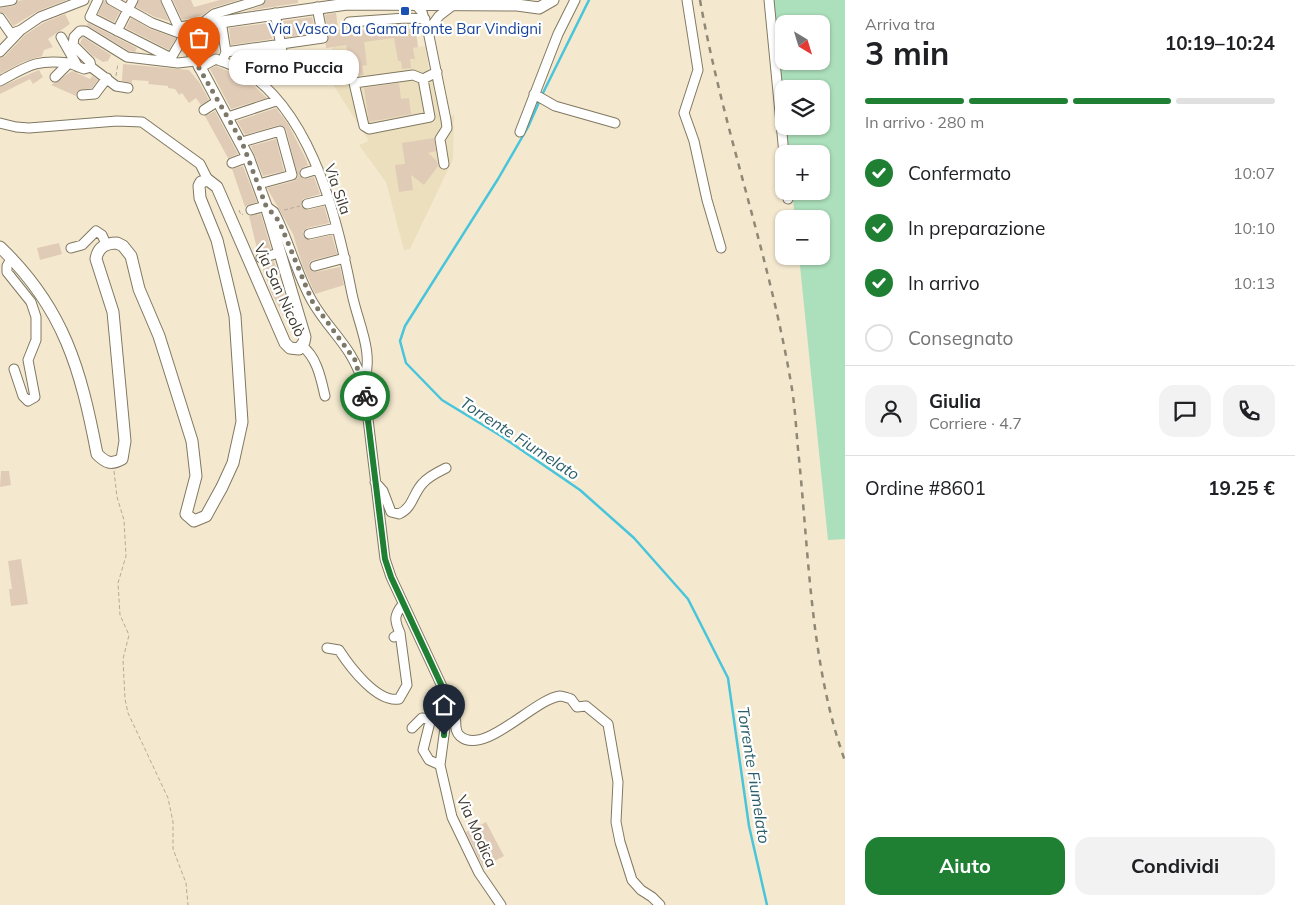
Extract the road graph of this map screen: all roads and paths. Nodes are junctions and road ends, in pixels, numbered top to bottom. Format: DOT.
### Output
graph roads {
  1 [pos="12,0"];
  2 [pos="84,0"];
  3 [pos="93,0"];
  4 [pos="98,0"];
  5 [pos="111,0"];
  6 [pos="133,0"];
  7 [pos="166,0"];
  8 [pos="260,0"];
  9 [pos="534,0"];
  10 [pos="553,0"];
  11 [pos="575,0"];
  12 [pos="687,0"];
  13 [pos="769,0"];
  14 [pos="0,2"];
  15 [pos="373,2"];
  16 [pos="424,4"];
  17 [pos="517,5"];
  18 [pos="452,6"];
  19 [pos="317,7"];
  20 [pos="128,10"];
  21 [pos="275,13"];
  22 [pos="0,18"];
  23 [pos="86,18"];
  24 [pos="424,19"];
  25 [pos="221,21"];
  26 [pos="348,22"];
  27 [pos="200,25"];
  28 [pos="21,30"];
  29 [pos="117,31"];
  30 [pos="428,31"];
  31 [pos="182,34"];
  32 [pos="61,37"];
  33 [pos="280,43"];
  34 [pos="142,46"];
  35 [pos="0,52"];
  36 [pos="226,52"];
  37 [pos="132,57"];
  38 [pos="222,61"];
  39 [pos="68,63"];
  40 [pos="284,63"];
  41 [pos="197,65"];
  42 [pos="78,67"];
  43 [pos="91,67"];
  44 [pos="437,72"];
  45 [pos="55,77"];
  46 [pos="106,78"];
  47 [pos="423,79"];
  48 [pos="0,81"];
  49 [pos="116,86"];
  50 [pos="128,88"];
  51 [pos="534,94"];
  52 [pos="82,95"];
  53 [pos="276,100"];
  54 [pos="218,101"];
  55 [pos="204,110"];
  56 [pos="228,118"];
  57 [pos="0,123"];
  58 [pos="615,123"];
  59 [pos="520,132"];
  60 [pos="242,142"];
  61 [pos="783,145"];
  62 [pos="248,157"];
  63 [pos="232,163"];
  64 [pos="444,164"];
  65 [pos="318,170"];
  66 [pos="305,173"];
  67 [pos="208,180"];
  68 [pos="259,184"];
  69 [pos="328,199"];
  70 [pos="306,204"];
  71 [pos="270,209"];
  72 [pos="240,210"];
  73 [pos="248,212"];
  74 [pos="336,228"];
  75 [pos="309,234"];
  76 [pos="106,244"];
  77 [pos="0,247"];
  78 [pos="71,248"];
  79 [pos="721,248"];
  80 [pos="279,253"];
  81 [pos="12,258"];
  82 [pos="261,258"];
  83 [pos="345,258"];
  84 [pos="315,266"];
  85 [pos="302,346"];
  86 [pos="14,369"];
  87 [pos="364,386"];
  88 [pos="325,396"];
  89 [pos="112,463"];
  90 [pos="446,468"];
  91 [pos="375,482"];
  92 [pos="403,604"];
  93 [pos="327,648"];
  94 [pos="447,706"];
  95 [pos="412,728"];
  96 [pos="440,765"];
  97 [pos="188,905"];
  98 [pos="501,905"];
  99 [pos="660,905"];
  1 -- 14 [label="street"];
  2 -- 28 [label="street"];
  3 -- 23 [label="street"];
  4 -- 23 [label="street"];
  5 -- 20 [label="street"];
  6 -- 20 [label="street"];
  7 -- 31 [label="street"];
  8 -- 27 [label="street"];
  9 -- 17 [label="main road"];
  10 -- 17 [label="main road"];
  11 -- 51 [label="street"];
  12 -- 79 [label="street"];
  13 -- 61 [label="street"];
  15 -- 16 [label="main road"];
  15 -- 19 [label="main road"];
  16 -- 18 [label="main road"];
  16 -- 24 [label="street"];
  17 -- 18 [label="main road"];
  18 -- 30 [label="street"];
  19 -- 21 [label="main road"];
  19 -- 33 [label="street"];
  20 -- 29 [label="street"];
  20 -- 31 [label="street"];
  21 -- 25 [label="main road"];
  21 -- 33 [label="street"];
  22 -- 28 [label="street"];
  23 -- 29 [label="street"];
  24 -- 26 [label="street"];
  24 -- 30 [label="street"];
  25 -- 27 [label="main road"];
  25 -- 36 [label="street"];
  27 -- 31 [label="main road"];
  28 -- 35 [label="street"];
  29 -- 31 [label="street"];
  30 -- 44 [label="street"];
  31 -- 41 [label="main road, Via San Nicolò"];
  32 -- 42 [label="street"];
  33 -- 36 [label="street"];
  33 -- 40 [label="street"];
  34 -- 37 [label="street"];
  36 -- 38 [label="street"];
  37 -- 41 [label="street"];
  37 -- 43 [label="street"];
  37 -- 49 [label="path"];
  38 -- 41 [label="street"];
  38 -- 53 [label="street, Via Sila"];
  39 -- 42 [label="street"];
  39 -- 45 [label="street"];
  39 -- 48 [label="street"];
  41 -- 54 [label="main road, Via San Nicolò"];
  42 -- 43 [label="street"];
  43 -- 46 [label="street"];
  44 -- 47 [label="street"];
  44 -- 64 [label="street"];
  46 -- 49 [label="street"];
  46 -- 52 [label="street"];
  47 -- 47 [label="street"];
  49 -- 50 [label="street"];
  51 -- 58 [label="street"];
  51 -- 59 [label="street"];
  53 -- 56 [label="street"];
  53 -- 65 [label="street, Via Sila"];
  54 -- 55 [label="street"];
  54 -- 56 [label="main road, Via San Nicolò"];
  56 -- 60 [label="main road, Via San Nicolò"];
  57 -- 67 [label="street"];
  60 -- 62 [label="main road, Via San Nicolò"];
  60 -- 68 [label="street"];
  62 -- 63 [label="street"];
  62 -- 68 [label="main road, Via San Nicolò"];
  65 -- 66 [label="street"];
  65 -- 69 [label="street, Via Sila"];
  67 -- 76 [label="main road"];
  67 -- 85 [label="main road, Via San Nicolò"];
  68 -- 71 [label="main road, Via San Nicolò"];
  69 -- 70 [label="street"];
  69 -- 74 [label="street, Via Sila"];
  70 -- 71 [label="path"];
  71 -- 73 [label="street"];
  71 -- 80 [label="main road, Via San Nicolò"];
  71 -- 87 [label="street, Via Modica"];
  72 -- 73 [label="path"];
  74 -- 75 [label="street"];
  74 -- 83 [label="street, Via Sila"];
  76 -- 78 [label="street"];
  76 -- 89 [label="main road"];
  77 -- 81 [label="main road"];
  80 -- 82 [label="street"];
  80 -- 85 [label="main road, Via San Nicolò"];
  81 -- 86 [label="street"];
  81 -- 89 [label="main road"];
  83 -- 84 [label="street"];
  83 -- 87 [label="street, Via Sila"];
  85 -- 88 [label="street"];
  87 -- 91 [label="street, Via Modica"];
  89 -- 97 [label="path"];
  90 -- 91 [label="street"];
  91 -- 92 [label="street, Via Modica"];
  92 -- 93 [label="street"];
  92 -- 94 [label="street, Via Modica"];
  94 -- 96 [label="street, Via Modica"];
  94 -- 99 [label="street"];
  95 -- 96 [label="street"];
  96 -- 98 [label="street, Via Modica"];
}
